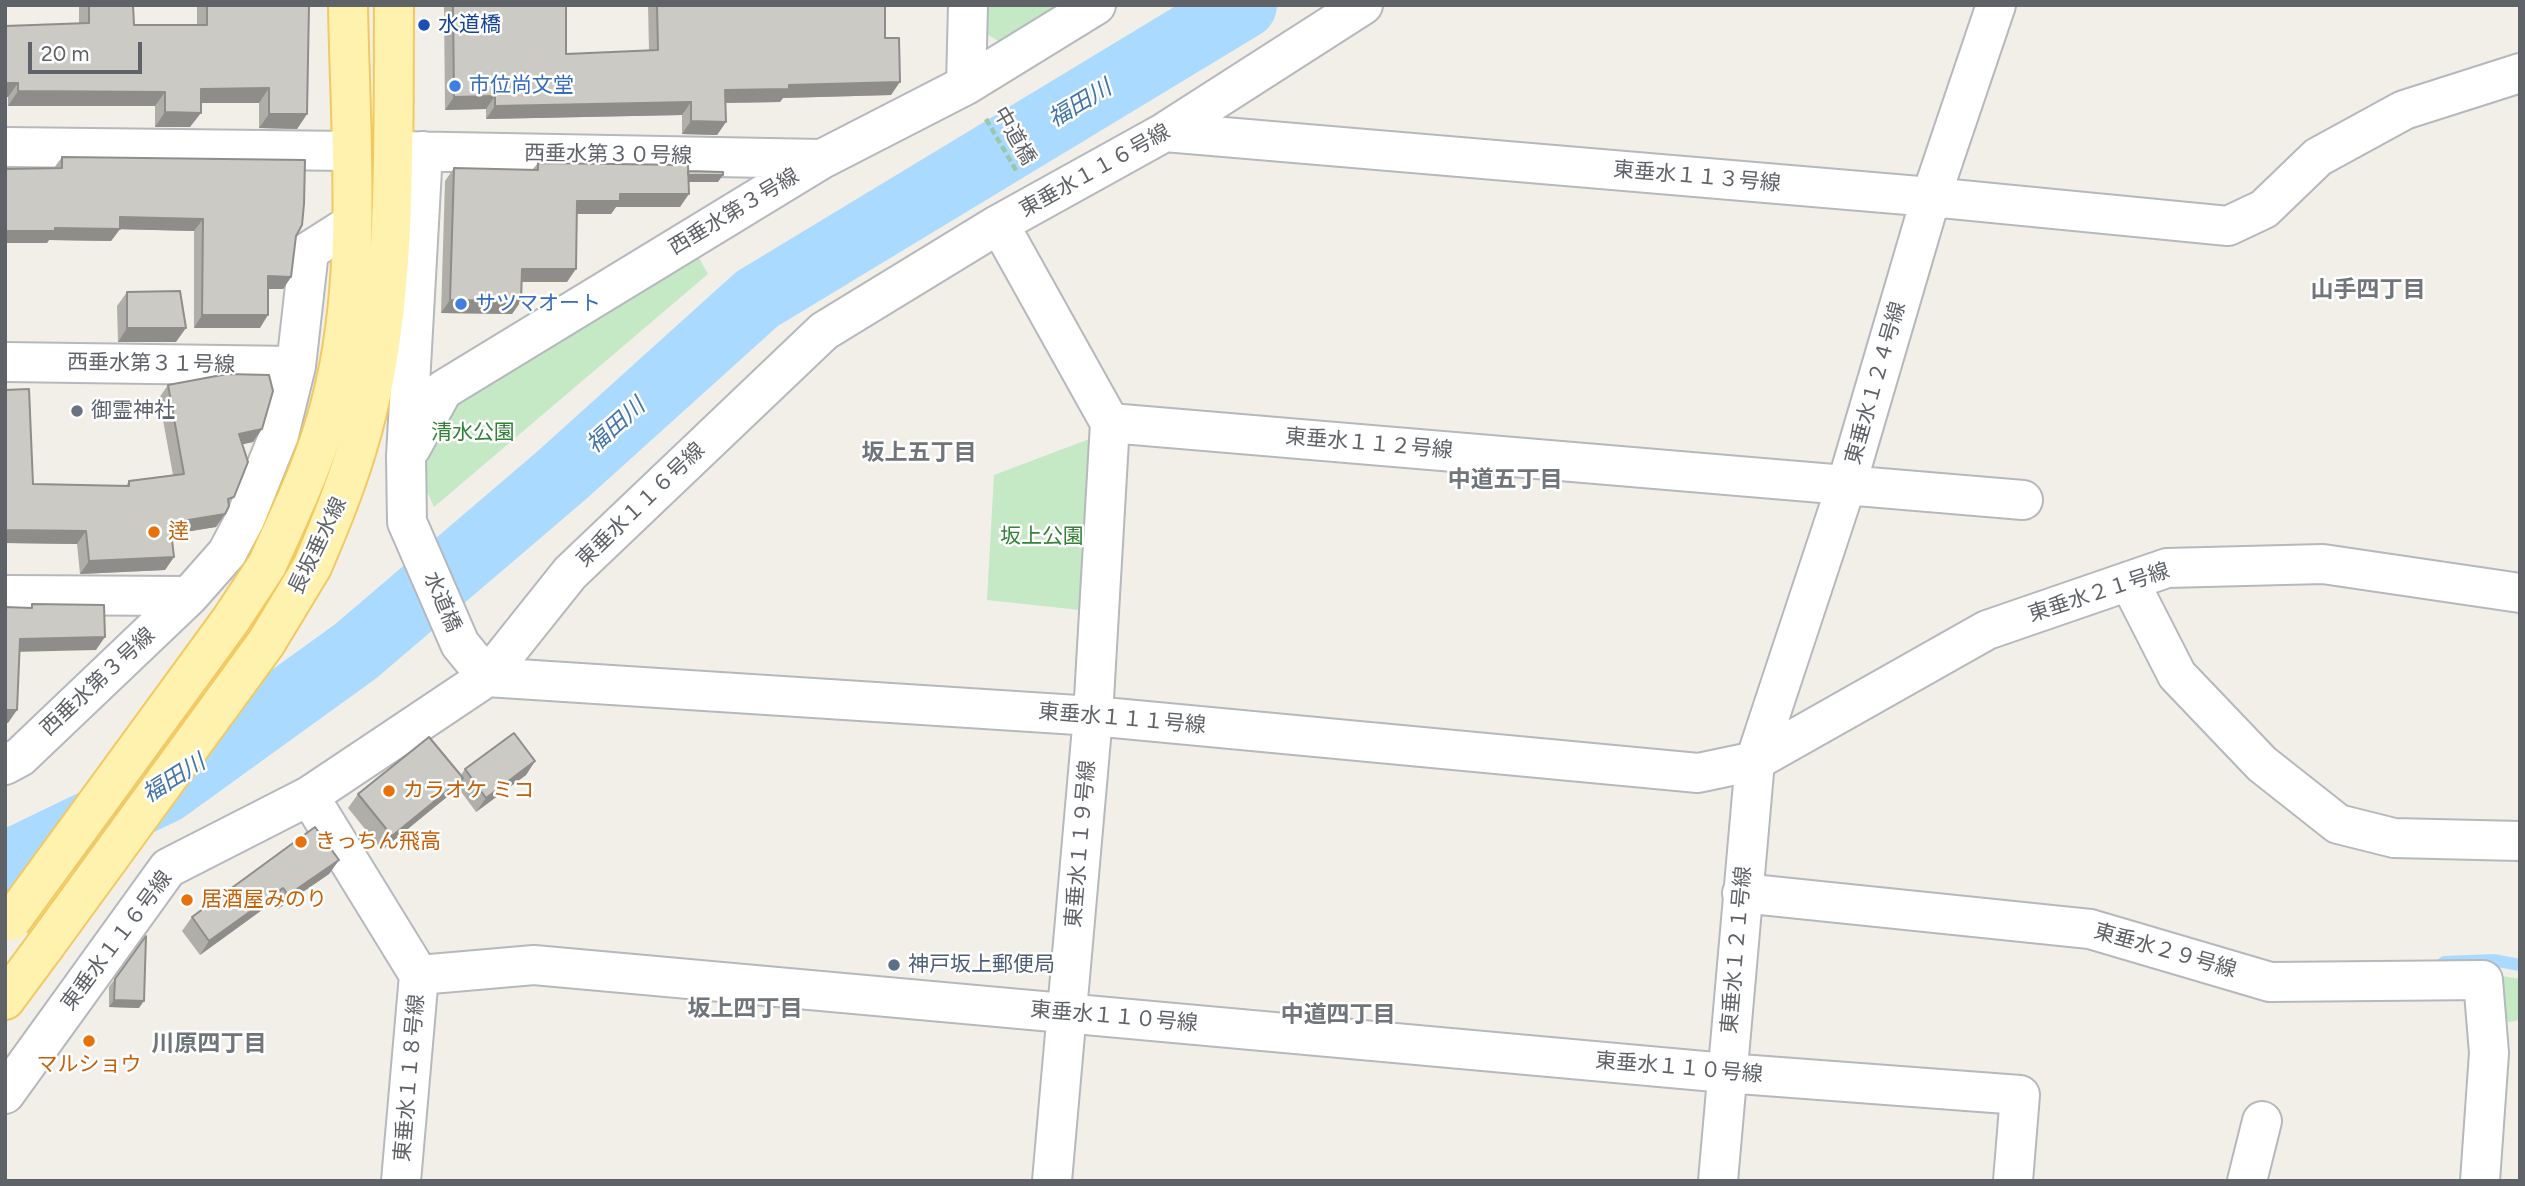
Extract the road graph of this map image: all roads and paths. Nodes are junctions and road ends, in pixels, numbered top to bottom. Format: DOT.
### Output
graph roads {
  1 [pos="348,5"];
  2 [pos="394,5"];
  3 [pos="968,5"];
  4 [pos="1096,5"];
  5 [pos="1363,5"];
  6 [pos="1996,5"];
  7 [pos="2520,73"];
  8 [pos="966,85"];
  9 [pos="1165,132"];
  10 [pos="5,147"];
  11 [pos="350,151"];
  12 [pos="408,151"];
  13 [pos="822,159"];
  14 [pos="1931,197"];
  15 [pos="1035,204"];
  16 [pos="999,224"];
  17 [pos="350,225"];
  18 [pos="5,362"];
  19 [pos="296,366"];
  20 [pos="1110,423"];
  21 [pos="406,456"];
  22 [pos="1847,483"];
  23 [pos="2023,500"];
  24 [pos="2129,581"];
  25 [pos="2520,593"];
  26 [pos="5,595"];
  27 [pos="189,596"];
  28 [pos="487,677"];
  29 [pos="1093,716"];
  30 [pos="1755,761"];
  31 [pos="5,765"];
  32 [pos="309,796"];
  33 [pos="2520,841"];
  34 [pos="1742,893"];
  35 [pos="8,925"];
  36 [pos="419,975"];
  37 [pos="5,1000"];
  38 [pos="1065,1013"];
  39 [pos="2504,1050"];
  40 [pos="1726,1073"];
  41 [pos="5,1094"];
  42 [pos="2262,1121"];
  43 [pos="401,1181"];
  44 [pos="1052,1181"];
  45 [pos="1718,1181"];
  46 [pos="2013,1181"];
  47 [pos="2247,1181"];
  48 [pos="2480,1181"];
  1 -- 11 [label="main road, 長坂垂水線"];
  2 -- 12 [label="main road, 長坂垂水線"];
  3 -- 8 [label="street"];
  4 -- 8 [label="street, 西垂水第３号線"];
  5 -- 9 [label="street, 東垂水１１６号線"];
  6 -- 14 [label="street, 東垂水１２４号線"];
  7 -- 14 [label="street, 東垂水１１３号線"];
  8 -- 13 [label="street, 西垂水第３号線"];
  8 -- 15 [label="path, 中道橋"];
  9 -- 14 [label="street, 東垂水１１３号線"];
  9 -- 15 [label="street, 東垂水１１６号線"];
  10 -- 11 [label="street"];
  11 -- 17 [label="main road, 長坂垂水線"];
  12 -- 13 [label="street, 西垂水第３０号線"];
  12 -- 21 [label="street"];
  12 -- 37 [label="main road, 長坂垂水線, bridge"];
  13 -- 21 [label="street, 西垂水第３号線"];
  14 -- 22 [label="street, 東垂水１２４号線"];
  15 -- 16 [label="street, 東垂水１１６号線"];
  16 -- 20 [label="street"];
  16 -- 28 [label="street, 東垂水１１６号線"];
  17 -- 19 [label="street, 西垂水第３号線"];
  17 -- 35 [label="main road, 長坂垂水線, bridge"];
  18 -- 19 [label="street, 西垂水第３１号線"];
  19 -- 27 [label="street, 西垂水第３号線"];
  20 -- 22 [label="street, 東垂水１１２号線"];
  20 -- 29 [label="street, 東垂水１１９号線"];
  21 -- 28 [label="street, 水道橋"];
  22 -- 23 [label="street, 東垂水１１２号線"];
  22 -- 30 [label="street, 東垂水１２４号線"];
  24 -- 25 [label="street, 東垂水２１号線"];
  24 -- 30 [label="street, 東垂水２１号線"];
  24 -- 33 [label="street"];
  26 -- 27 [label="street"];
  27 -- 31 [label="street, 西垂水第３号線"];
  28 -- 29 [label="street, 東垂水１１１号線"];
  28 -- 32 [label="street, 東垂水１１６号線"];
  29 -- 30 [label="street, 東垂水１１１号線"];
  29 -- 38 [label="street, 東垂水１１９号線"];
  30 -- 34 [label="street, 東垂水１２１号線"];
  32 -- 36 [label="street"];
  32 -- 41 [label="street, 東垂水１１６号線"];
  34 -- 39 [label="street, 東垂水２９号線"];
  34 -- 40 [label="street, 東垂水１２１号線"];
  36 -- 38 [label="street, 東垂水１１０号線"];
  36 -- 43 [label="street, 東垂水１１８号線"];
  38 -- 40 [label="street, 東垂水１１０号線"];
  38 -- 44 [label="street, 東垂水１１９号線"];
  39 -- 48 [label="street, 東垂水２９号線"];
  40 -- 45 [label="street, 東垂水１２１号線"];
  40 -- 46 [label="street, 東垂水１１０号線"];
  42 -- 47 [label="street"];
}
